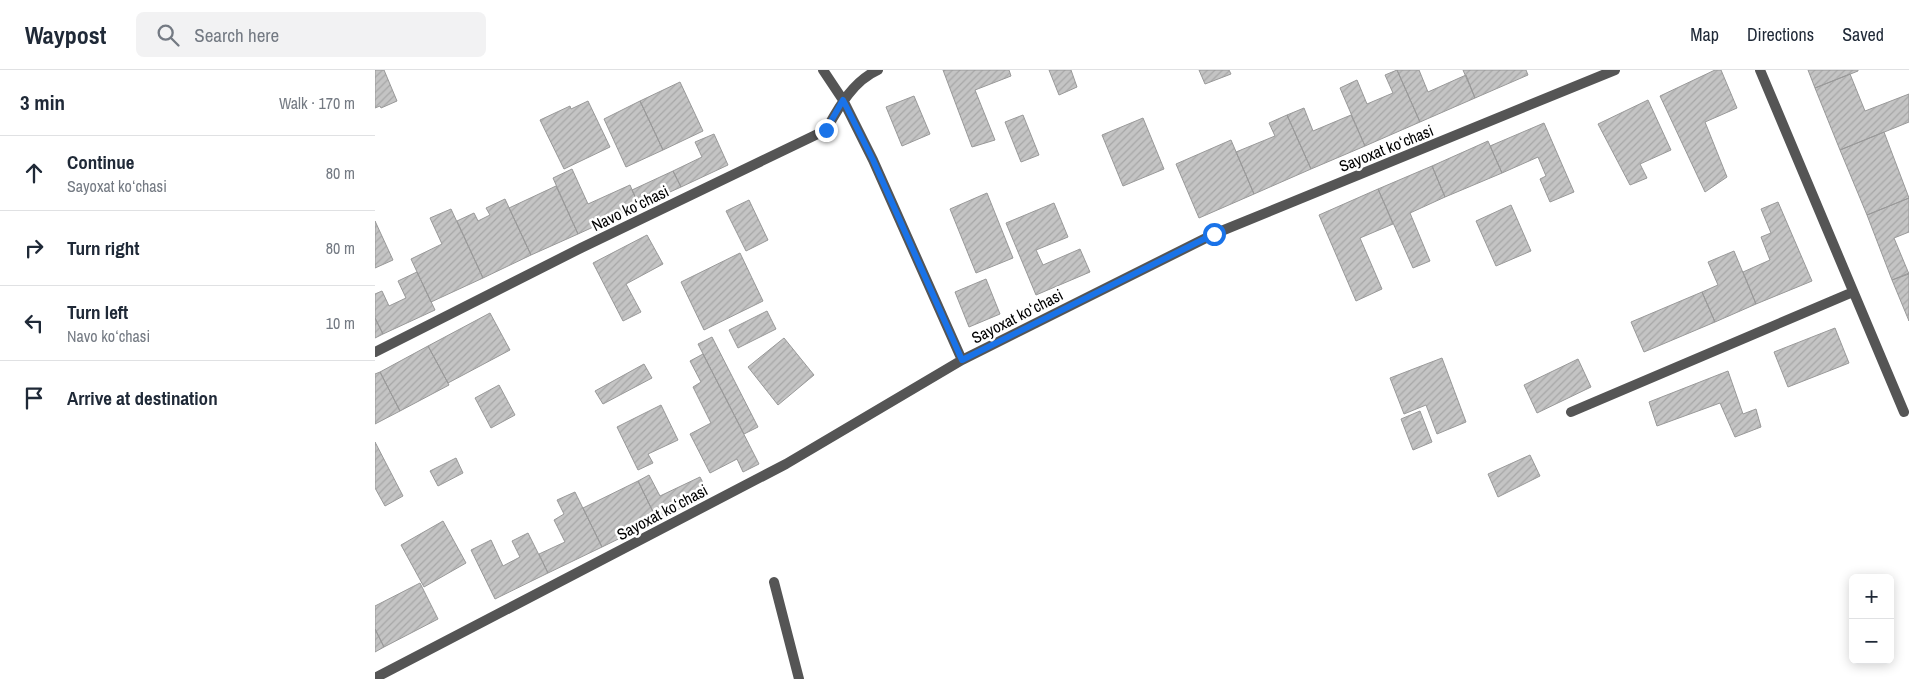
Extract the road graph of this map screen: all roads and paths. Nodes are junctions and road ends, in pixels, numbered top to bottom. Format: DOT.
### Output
graph roads {
  1 [pos="823,70"];
  2 [pos="878,70"];
  3 [pos="1615,70"];
  4 [pos="1760,70"];
  5 [pos="843,100"];
  6 [pos="1853,292"];
  7 [pos="375,352"];
  8 [pos="962,360"];
  9 [pos="1571,412"];
  10 [pos="1904,412"];
  11 [pos="773,582"];
  12 [pos="375,678"];
  13 [pos="799,679"];
  1 -- 5 [label="street"];
  2 -- 5 [label="street, Navo koʻchasi"];
  3 -- 8 [label="street, Sayoxat koʻchasi"];
  4 -- 6 [label="street"];
  5 -- 7 [label="street, Navo koʻchasi"];
  5 -- 8 [label="street"];
  6 -- 9 [label="street"];
  6 -- 10 [label="street"];
  8 -- 12 [label="street, Sayoxat koʻchasi"];
  11 -- 13 [label="street"];
}
